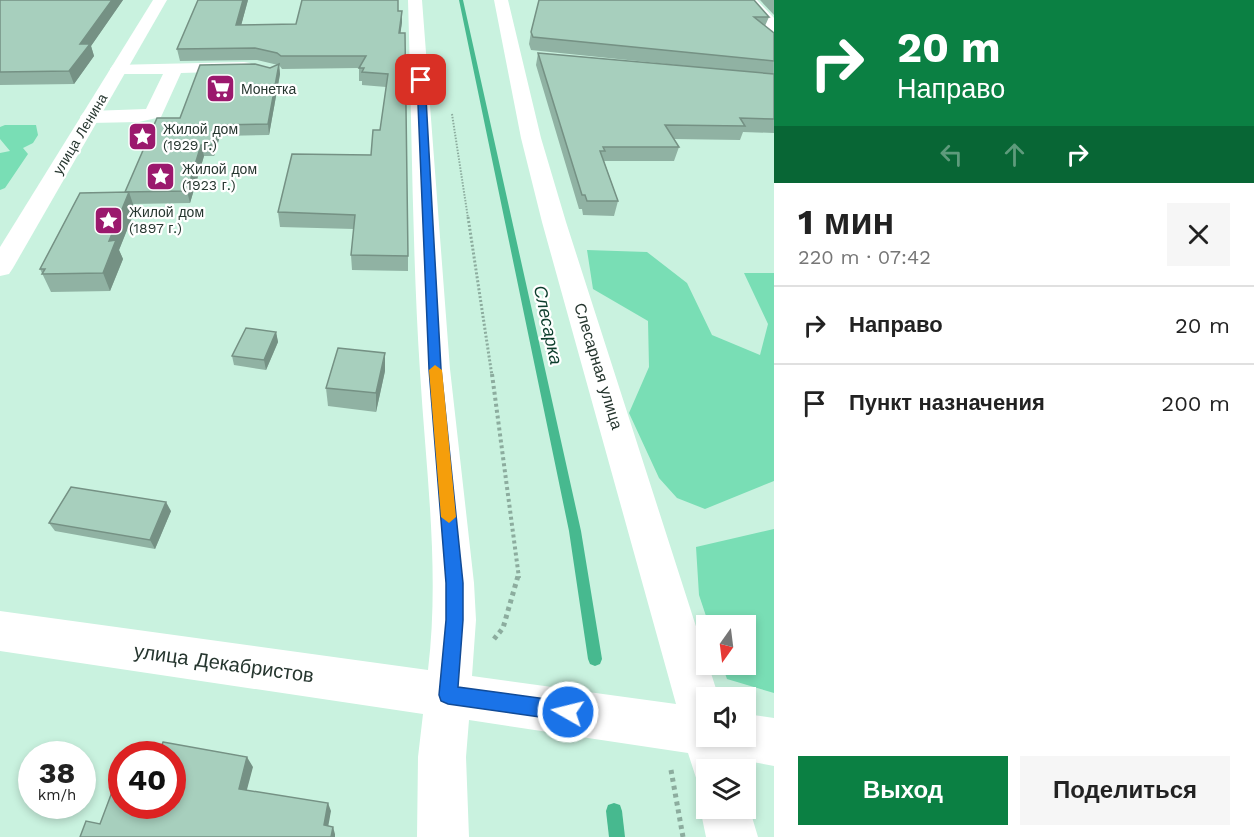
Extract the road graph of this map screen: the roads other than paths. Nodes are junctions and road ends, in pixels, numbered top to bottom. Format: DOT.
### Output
graph roads {
  1 [pos="160,0"];
  2 [pos="415,0"];
  3 [pos="501,0"];
  4 [pos="749,0"];
  5 [pos="774,27"];
  6 [pos="175,68"];
  7 [pos="264,68"];
  8 [pos="119,69"];
  9 [pos="90,117"];
  10 [pos="0,268"];
  11 [pos="0,631"];
  12 [pos="448,695"];
  13 [pos="696,698"];
  14 [pos="696,730"];
  15 [pos="756,739"];
  16 [pos="774,742"];
  17 [pos="728,819"];
  18 [pos="443,837"];
  19 [pos="732,837"];
  1 -- 8 [label="street, улица Ленина"];
  2 -- 12 [label="street"];
  3 -- 13 [label="street, Слесарная улица"];
  4 -- 5 [label="street"];
  6 -- 7 [label="street"];
  6 -- 8 [label="street"];
  6 -- 9 [label="street"];
  8 -- 9 [label="street, улица Ленина"];
  9 -- 10 [label="street, улица Ленина"];
  11 -- 12 [label="street, улица Декабристов"];
  12 -- 14 [label="street, улица Декабристов"];
  12 -- 18 [label="street"];
  15 -- 16 [label="street"];
  17 -- 19 [label="street"];
}
